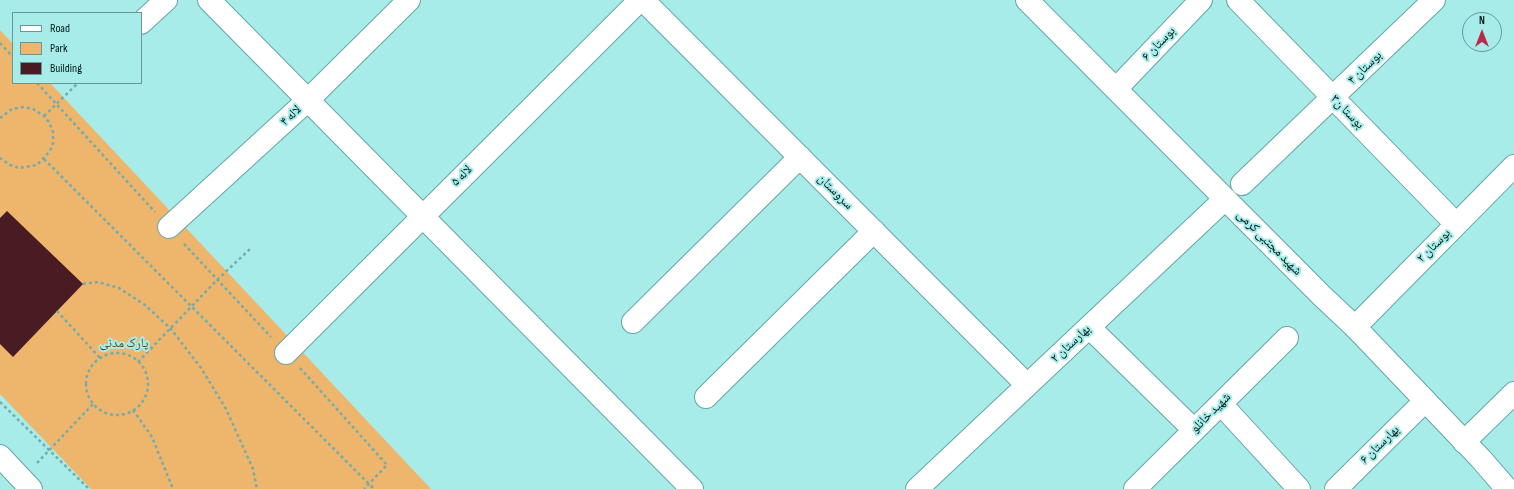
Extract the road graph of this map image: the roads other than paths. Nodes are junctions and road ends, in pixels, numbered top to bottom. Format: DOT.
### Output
graph roads {
  1 [pos="166,0"];
  2 [pos="209,0"];
  3 [pos="409,0"];
  4 [pos="640,0"];
  5 [pos="643,0"];
  6 [pos="1028,0"];
  7 [pos="1201,0"];
  8 [pos="1238,0"];
  9 [pos="1434,0"];
  10 [pos="142,22"];
  11 [pos="1116,89"];
  12 [pos="1333,98"];
  13 [pos="308,100"];
  14 [pos="800,157"];
  15 [pos="1514,166"];
  16 [pos="1242,184"];
  17 [pos="1225,199"];
  18 [pos="422,216"];
  19 [pos="1456,224"];
  20 [pos="169,227"];
  21 [pos="874,231"];
  22 [pos="633,322"];
  23 [pos="1089,327"];
  24 [pos="1355,327"];
  25 [pos="1287,338"];
  26 [pos="286,353"];
  27 [pos="1028,385"];
  28 [pos="1514,393"];
  29 [pos="706,397"];
  30 [pos="1425,401"];
  31 [pos="1221,404"];
  32 [pos="1194,430"];
  33 [pos="1464,442"];
  34 [pos="0,456"];
  35 [pos="26,484"];
  36 [pos="692,489"];
  37 [pos="917,489"];
  38 [pos="1135,489"];
  39 [pos="1299,489"];
  40 [pos="1336,489"];
  41 [pos="1507,489"];
  1 -- 10 [label="street"];
  2 -- 13 [label="street"];
  3 -- 13 [label="street, لاله ۴"];
  4 -- 18 [label="street, لاله ۵"];
  5 -- 14 [label="street, سروستان"];
  6 -- 11 [label="street, شهید مجتبی کرمی"];
  7 -- 11 [label="street, بوستان ۶"];
  8 -- 12 [label="street, بوستا ن۳"];
  9 -- 12 [label="street, بوستان ۴"];
  11 -- 17 [label="street, شهید مجتبی کرمی"];
  12 -- 16 [label="street, بوستان ۴"];
  12 -- 19 [label="street, بوستا ن۳"];
  13 -- 18 [label="street"];
  13 -- 20 [label="street, لاله ۴"];
  14 -- 21 [label="street, سروستان"];
  14 -- 22 [label="street"];
  15 -- 19 [label="street, بوستان ۲"];
  17 -- 23 [label="street, بهارستان ۲"];
  17 -- 24 [label="street, شهید مجتبی کرمی"];
  18 -- 26 [label="street, لاله ۵"];
  18 -- 36 [label="street"];
  19 -- 24 [label="street, بوستان ۲"];
  21 -- 27 [label="street, سروستان"];
  21 -- 29 [label="street"];
  23 -- 27 [label="street, بهارستان ۲"];
  23 -- 32 [label="street"];
  24 -- 30 [label="street, شهید مجتبی کرمی"];
  25 -- 31 [label="street, شهید خانلو"];
  27 -- 37 [label="street, بهارستان ۲"];
  28 -- 33 [label="street"];
  30 -- 33 [label="street, شهید مجتبی کرمی"];
  30 -- 40 [label="street, بهارستان ۶"];
  31 -- 32 [label="street, شهید خانلو"];
  31 -- 39 [label="street"];
  32 -- 38 [label="street, شهید خانلو"];
  33 -- 41 [label="street, شهید مجتبی کرمی"];
  34 -- 35 [label="street"];
}
